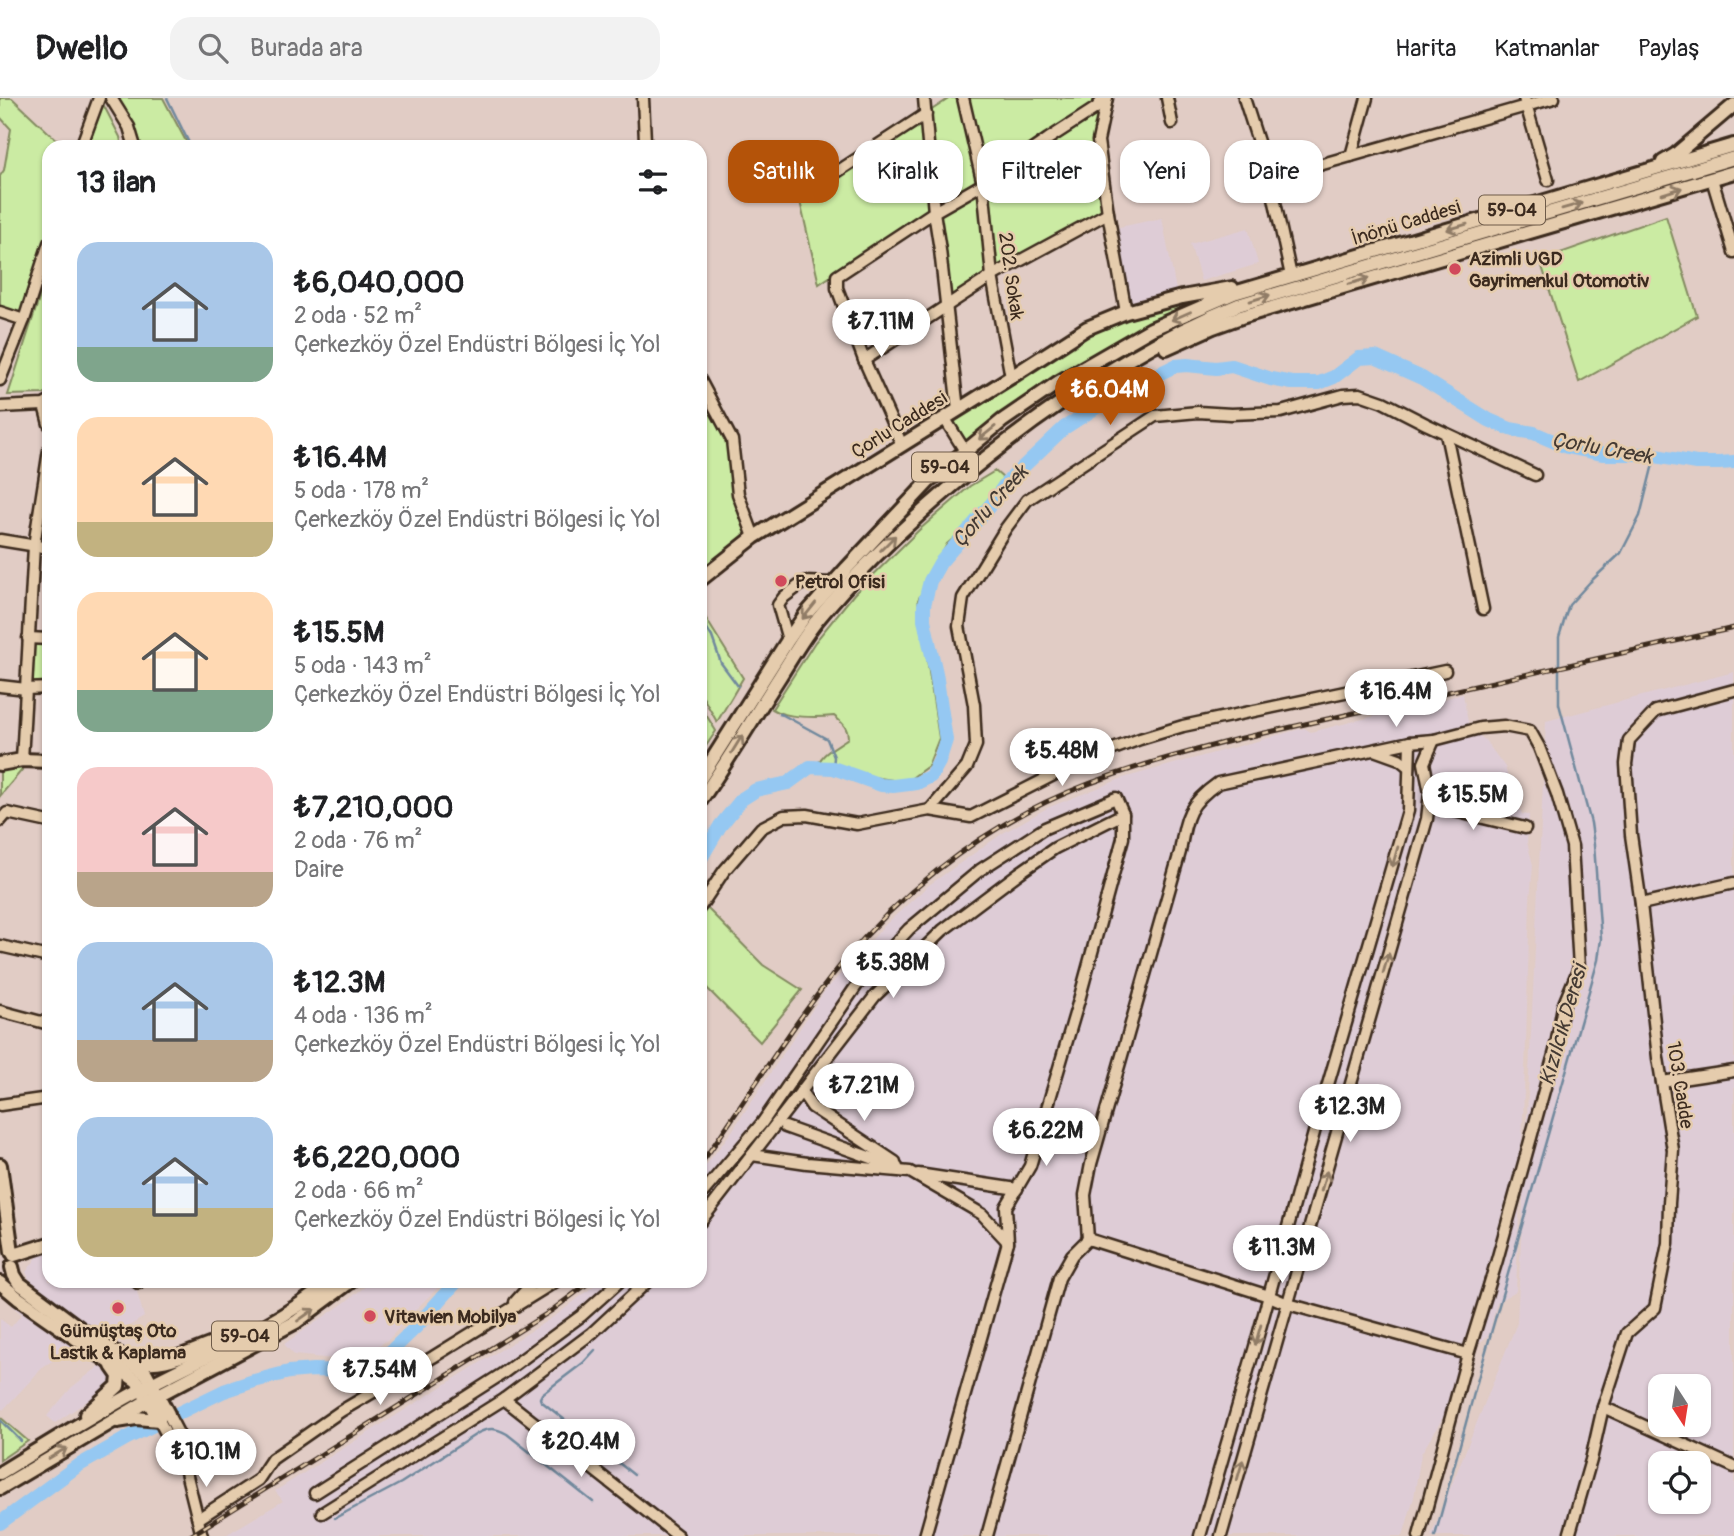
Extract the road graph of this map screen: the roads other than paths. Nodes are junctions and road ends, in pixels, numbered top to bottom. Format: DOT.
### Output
graph roads {
  1 [pos="99,98"];
  2 [pos="111,98"];
  3 [pos="643,98"];
  4 [pos="924,98"];
  5 [pos="963,98"];
  6 [pos="1105,98"];
  7 [pos="1167,98"];
  8 [pos="1244,98"];
  9 [pos="1367,98"];
  10 [pos="1554,98"];
  11 [pos="1525,102"];
  12 [pos="1734,105"];
  13 [pos="926,114"];
  14 [pos="1172,123"];
  15 [pos="84,140"];
  16 [pos="133,140"];
  17 [pos="645,140"];
  18 [pos="1047,140"];
  19 [pos="1257,140"];
  20 [pos="1734,145"];
  21 [pos="1351,156"];
  22 [pos="977,158"];
  23 [pos="1734,158"];
  24 [pos="1323,164"];
  25 [pos="1650,170"];
  26 [pos="839,171"];
  27 [pos="1734,172"];
  28 [pos="1712,179"];
  29 [pos="1548,180"];
  30 [pos="977,187"];
  31 [pos="985,203"];
  32 [pos="1275,203"];
  33 [pos="934,212"];
  34 [pos="1108,213"];
  35 [pos="1734,252"];
  36 [pos="42,265"];
  37 [pos="992,276"];
  38 [pos="1291,276"];
  39 [pos="945,306"];
  40 [pos="0,312"];
  41 [pos="1126,312"];
  42 [pos="24,320"];
  43 [pos="864,360"];
  44 [pos="1012,377"];
  45 [pos="0,380"];
  46 [pos="707,393"];
  47 [pos="1069,397"];
  48 [pos="42,404"];
  49 [pos="0,407"];
  50 [pos="958,410"];
  51 [pos="945,419"];
  52 [pos="1446,433"];
  53 [pos="902,445"];
  54 [pos="965,451"];
  55 [pos="1535,475"];
  56 [pos="42,499"];
  57 [pos="754,537"];
  58 [pos="0,540"];
  59 [pos="34,546"];
  60 [pos="42,547"];
  61 [pos="707,574"];
  62 [pos="833,583"];
  63 [pos="1483,609"];
  64 [pos="28,638"];
  65 [pos="42,639"];
  66 [pos="788,640"];
  67 [pos="1445,671"];
  68 [pos="0,686"];
  69 [pos="42,688"];
  70 [pos="26,689"];
  71 [pos="1734,690"];
  72 [pos="1434,740"];
  73 [pos="1410,741"];
  74 [pos="1373,749"];
  75 [pos="22,760"];
  76 [pos="42,761"];
  77 [pos="0,764"];
  78 [pos="1409,767"];
  79 [pos="707,768"];
  80 [pos="707,790"];
  81 [pos="1429,805"];
  82 [pos="930,810"];
  83 [pos="1123,814"];
  84 [pos="0,821"];
  85 [pos="42,821"];
  86 [pos="1525,828"];
  87 [pos="1734,883"];
  88 [pos="707,897"];
  89 [pos="1641,904"];
  90 [pos="0,946"];
  91 [pos="42,955"];
  92 [pos="0,1011"];
  93 [pos="42,1022"];
  94 [pos="1734,1071"];
  95 [pos="1661,1083"];
  96 [pos="802,1091"];
  97 [pos="42,1099"];
  98 [pos="0,1105"];
  99 [pos="785,1127"];
  100 [pos="752,1155"];
  101 [pos="0,1165"];
  102 [pos="910,1172"];
  103 [pos="707,1188"];
  104 [pos="1017,1189"];
  105 [pos="707,1213"];
  106 [pos="1088,1238"];
  107 [pos="1008,1242"];
  108 [pos="42,1246"];
  109 [pos="13,1257"];
  110 [pos="0,1281"];
  111 [pos="322,1288"];
  112 [pos="343,1288"];
  113 [pos="528,1288"];
  114 [pos="545,1288"];
  115 [pos="612,1288"];
  116 [pos="640,1288"];
  117 [pos="1269,1296"];
  118 [pos="1288,1304"];
  119 [pos="505,1313"];
  120 [pos="255,1338"];
  121 [pos="107,1353"];
  122 [pos="1468,1354"];
  123 [pos="189,1379"];
  124 [pos="150,1392"];
  125 [pos="503,1399"];
  126 [pos="1603,1407"];
  127 [pos="163,1417"];
  128 [pos="112,1421"];
  129 [pos="66,1432"];
  130 [pos="1734,1467"];
  131 [pos="0,1473"];
  132 [pos="0,1488"];
  133 [pos="315,1493"];
  134 [pos="322,1513"];
  135 [pos="198,1519"];
  136 [pos="202,1536"];
  137 [pos="678,1536"];
  138 [pos="925,1536"];
  139 [pos="987,1536"];
  140 [pos="1200,1536"];
  141 [pos="1221,1536"];
  142 [pos="1419,1536"];
  143 [pos="1569,1536"];
  1 -- 15 [label="street"];
  2 -- 16 [label="street"];
  3 -- 17 [label="street"];
  4 -- 13 [label="street"];
  5 -- 22 [label="street, 202. Sokak"];
  6 -- 18 [label="street"];
  6 -- 34 [label="street"];
  7 -- 14 [label="street"];
  8 -- 19 [label="street"];
  9 -- 21 [label="street"];
  10 -- 11 [label="street"];
  11 -- 21 [label="street"];
  11 -- 29 [label="street"];
  12 -- 25 [label="main road"];
  13 -- 26 [label="street"];
  13 -- 33 [label="street"];
  20 -- 25 [label="main road, İnönü Caddesi / 59-04"];
  21 -- 24 [label="street"];
  47 -- 23 [label="main road, 59-04, one-way"];
  25 -- 38 [label="main road, İnönü Caddesi / 59-04, one-way"];
  27 -- 28 [label="main road"];
  28 -- 35 [label="street"];
  47 -- 28 [label="main road, one-way"];
  30 -- 33 [label="street"];
  31 -- 37 [label="street, 202. Sokak"];
  32 -- 38 [label="street"];
  33 -- 39 [label="street"];
  33 -- 43 [label="street"];
  34 -- 37 [label="street"];
  34 -- 41 [label="street"];
  36 -- 42 [label="street"];
  37 -- 39 [label="street"];
  37 -- 44 [label="street, 202. Sokak"];
  38 -- 41 [label="main road, Çorlu Caddesi"];
  38 -- 54 [label="main road, 59-04, one-way"];
  39 -- 43 [label="street"];
  39 -- 50 [label="street"];
  40 -- 42 [label="street"];
  41 -- 44 [label="main road, Çorlu Caddesi"];
  42 -- 45 [label="street"];
  43 -- 53 [label="street"];
  44 -- 50 [label="main road, Çorlu Caddesi"];
  46 -- 57 [label="street"];
  80 -- 47 [label="main road, 59-04, one-way"];
  48 -- 49 [label="street"];
  50 -- 51 [label="main road, Çorlu Caddesi"];
  51 -- 53 [label="main road, Çorlu Caddesi"];
  51 -- 54 [label="street"];
  52 -- 55 [label="street"];
  52 -- 63 [label="street"];
  52 -- 82 [label="street"];
  53 -- 57 [label="main road, Çorlu Caddesi"];
  54 -- 62 [label="main road, 59-04"];
  56 -- 59 [label="street"];
  57 -- 61 [label="main road, Çorlu Caddesi"];
  58 -- 59 [label="street"];
  59 -- 60 [label="street"];
  59 -- 64 [label="street"];
  62 -- 66 [label="main road, 59-04, one-way"];
  62 -- 66 [label="street"];
  64 -- 65 [label="street"];
  64 -- 70 [label="street"];
  66 -- 79 [label="main road, 59-04"];
  67 -- 82 [label="street"];
  68 -- 70 [label="street"];
  69 -- 70 [label="street"];
  70 -- 75 [label="street"];
  71 -- 89 [label="street, 103. Cadde"];
  72 -- 73 [label="street"];
  72 -- 81 [label="street"];
  72 -- 122 [label="street"];
  73 -- 74 [label="street"];
  73 -- 78 [label="street"];
  74 -- 78 [label="street"];
  74 -- 106 [label="street"];
  75 -- 76 [label="main road"];
  75 -- 77 [label="main road"];
  78 -- 117 [label="street, one-way"];
  81 -- 86 [label="street"];
  118 -- 81 [label="street, one-way"];
  82 -- 88 [label="street"];
  83 -- 96 [label="street"];
  83 -- 103 [label="street"];
  83 -- 104 [label="street"];
  84 -- 85 [label="street"];
  87 -- 89 [label="street"];
  89 -- 95 [label="street, 103. Cadde"];
  90 -- 91 [label="street"];
  92 -- 93 [label="street"];
  94 -- 95 [label="street"];
  95 -- 126 [label="street, 103. Cadde"];
  96 -- 100 [label="street"];
  96 -- 102 [label="street"];
  97 -- 98 [label="street"];
  99 -- 102 [label="street"];
  100 -- 102 [label="street"];
  100 -- 105 [label="street"];
  101 -- 109 [label="main road"];
  102 -- 104 [label="street"];
  102 -- 107 [label="street"];
  104 -- 107 [label="street"];
  106 -- 117 [label="street"];
  106 -- 139 [label="street"];
  107 -- 138 [label="street"];
  108 -- 109 [label="main road"];
  109 -- 110 [label="main road"];
  109 -- 121 [label="main road"];
  110 -- 121 [label="main road"];
  111 -- 120 [label="main road, 59-04"];
  120 -- 112 [label="main road, 59-04, one-way"];
  113 -- 119 [label="street"];
  114 -- 119 [label="street"];
  115 -- 133 [label="street"];
  116 -- 125 [label="street"];
  117 -- 118 [label="street"];
  117 -- 140 [label="street, one-way"];
  118 -- 122 [label="street"];
  141 -- 118 [label="street, one-way"];
  119 -- 135 [label="street"];
  120 -- 121 [label="main road"];
  120 -- 123 [label="main road, 59-04 / 59-04"];
  120 -- 124 [label="main road, 59-04"];
  121 -- 124 [label="main road"];
  121 -- 129 [label="main road"];
  122 -- 142 [label="street"];
  123 -- 124 [label="main road, 59-04 / 59-04"];
  123 -- 127 [label="main road"];
  124 -- 127 [label="main road"];
  124 -- 128 [label="main road, 59-04 / 59-04"];
  124 -- 129 [label="main road, 59-04"];
  125 -- 134 [label="street"];
  125 -- 137 [label="street"];
  126 -- 130 [label="street"];
  126 -- 143 [label="street, 103. Cadde"];
  127 -- 128 [label="main road"];
  127 -- 135 [label="street"];
  132 -- 128 [label="main road, 59-04 / 59-04, one-way"];
  129 -- 131 [label="main road, 59-04"];
  135 -- 136 [label="street"];
}
